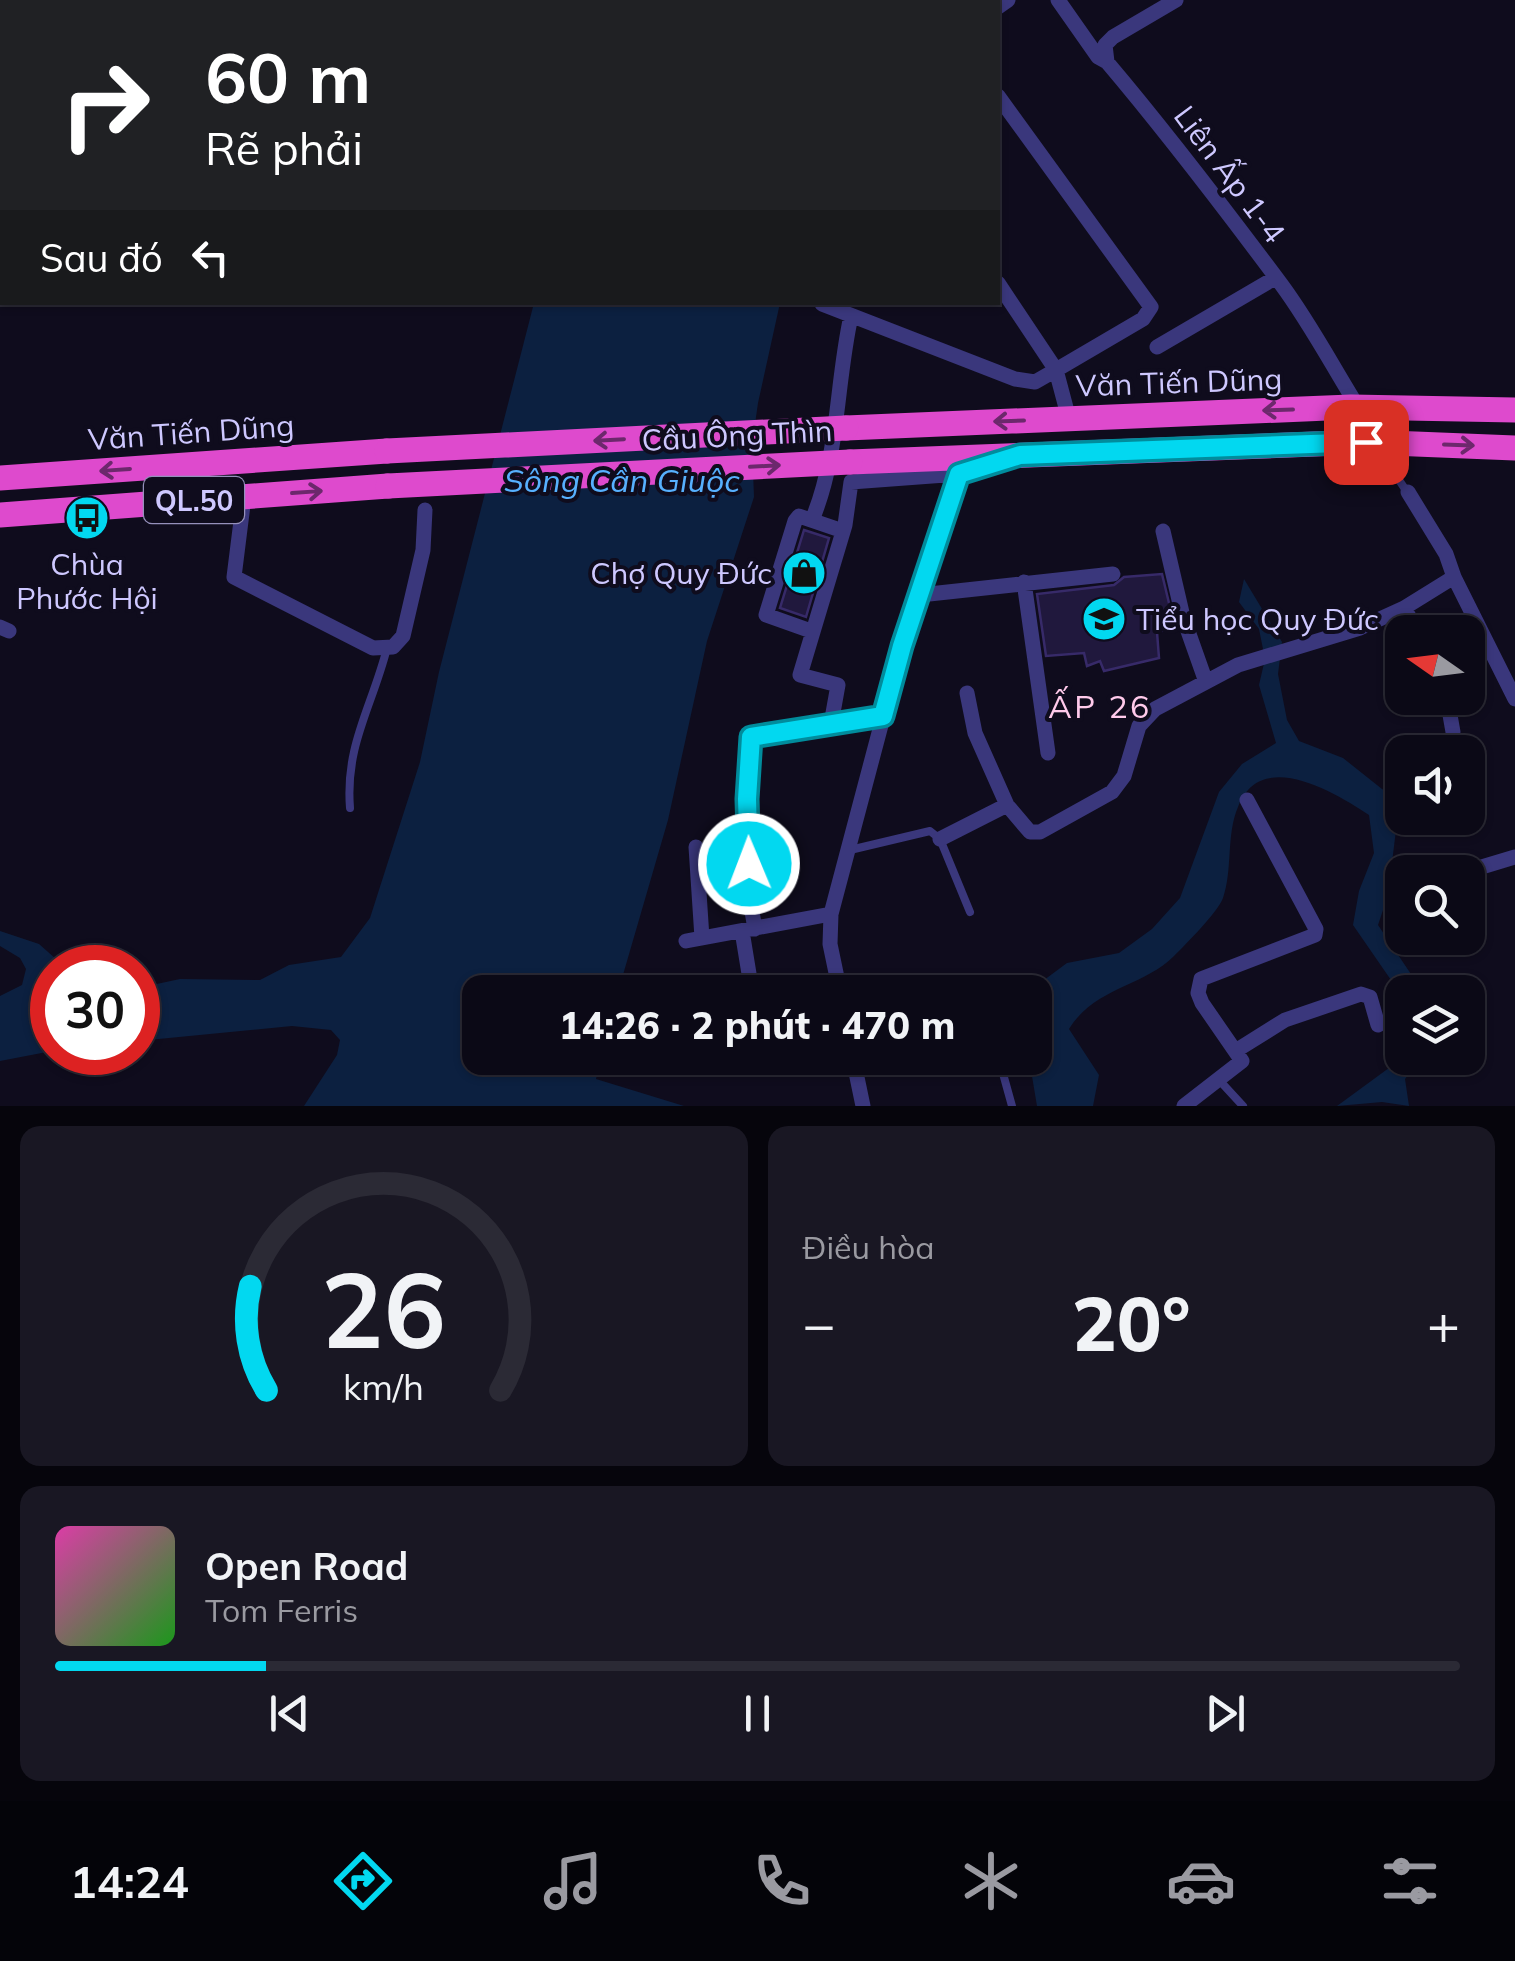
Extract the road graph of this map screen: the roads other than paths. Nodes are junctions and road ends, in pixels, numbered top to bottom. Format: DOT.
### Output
graph roads {
  1 [pos="1058,0"];
  2 [pos="1176,0"];
  3 [pos="1107,62"];
  4 [pos="1000,99"];
  5 [pos="1275,278"];
  6 [pos="1000,286"];
  7 [pos="824,305"];
  8 [pos="852,316"];
  9 [pos="1157,347"];
  10 [pos="1056,370"];
  11 [pos="1358,408"];
  12 [pos="1515,410"];
  13 [pos="1069,418"];
  14 [pos="846,428"];
  15 [pos="1373,442"];
  16 [pos="1515,448"];
  17 [pos="386,451"];
  18 [pos="1020,455"];
  19 [pos="959,474"];
  20 [pos="0,478"];
  21 [pos="1408,492"];
  22 [pos="244,496"];
  23 [pos="425,510"];
  24 [pos="0,514"];
  25 [pos="812,520"];
  26 [pos="843,531"];
  27 [pos="1163,531"];
  28 [pos="1113,574"];
  29 [pos="1454,577"];
  30 [pos="1024,582"];
  31 [pos="920,595"];
  32 [pos="1404,608"];
  33 [pos="1408,615"];
  34 [pos="811,631"];
  35 [pos="387,648"];
  36 [pos="1206,682"];
  37 [pos="967,693"];
  38 [pos="1515,699"];
  39 [pos="1450,715"];
  40 [pos="883,716"];
  41 [pos="831,724"];
  42 [pos="1453,732"];
  43 [pos="1048,753"];
  44 [pos="1246,800"];
  45 [pos="1007,805"];
  46 [pos="350,808"];
  47 [pos="940,838"];
  48 [pos="696,847"];
  49 [pos="850,850"];
  50 [pos="1515,858"];
  51 [pos="1485,866"];
  52 [pos="970,912"];
  53 [pos="831,914"];
  54 [pos="749,930"];
  55 [pos="751,975"];
  56 [pos="836,975"];
  57 [pos="1378,1025"];
  58 [pos="1237,1050"];
  59 [pos="857,1075"];
  60 [pos="1000,1075"];
  61 [pos="1220,1081"];
  62 [pos="863,1106"];
  63 [pos="1012,1106"];
  64 [pos="1184,1106"];
  65 [pos="1243,1106"];
  1 -- 3 [label="street, Liên Ấp 1-4"];
  2 -- 3 [label="street"];
  3 -- 5 [label="street, Liên Ấp 1-4"];
  4 -- 10 [label="street"];
  5 -- 9 [label="street"];
  5 -- 11 [label="street, Liên Ấp 1-4"];
  6 -- 10 [label="street"];
  7 -- 8 [label="street"];
  8 -- 10 [label="street"];
  8 -- 25 [label="street"];
  10 -- 13 [label="street"];
  11 -- 12 [label="highway, Văn Tiến Dũng / QL.50"];
  11 -- 13 [label="highway, Văn Tiến Dũng / QL.50, one-way"];
  13 -- 14 [label="highway, Văn Tiến Dũng / QL.50, one-way"];
  14 -- 17 [label="highway, Cầu Ông Thìn / QL.50, one-way, bridge"];
  15 -- 16 [label="highway, QL.50, one-way"];
  15 -- 18 [label="highway, QL.50"];
  15 -- 21 [label="lane"];
  17 -- 20 [label="highway, Văn Tiến Dũng / QL.50, one-way"];
  18 -- 19 [label="lane"];
  22 -- 18 [label="highway, Cầu Ông Thìn / QL.50, one-way, bridge"];
  19 -- 26 [label="street"];
  19 -- 31 [label="street"];
  21 -- 29 [label="street"];
  22 -- 24 [label="highway, QL.50"];
  22 -- 35 [label="street"];
  23 -- 35 [label="street"];
  25 -- 26 [label="street"];
  25 -- 34 [label="street"];
  26 -- 34 [label="street"];
  27 -- 36 [label="street"];
  28 -- 30 [label="street"];
  29 -- 32 [label="street"];
  29 -- 38 [label="street"];
  30 -- 31 [label="street"];
  30 -- 43 [label="street"];
  31 -- 40 [label="street"];
  32 -- 33 [label="street"];
  32 -- 36 [label="street"];
  34 -- 41 [label="street"];
  35 -- 46 [label="lane"];
  36 -- 45 [label="street"];
  37 -- 45 [label="street"];
  39 -- 42 [label="street"];
  40 -- 41 [label="street"];
  40 -- 49 [label="street"];
  41 -- 54 [label="street"];
  44 -- 58 [label="street"];
  45 -- 47 [label="street"];
  47 -- 49 [label="lane"];
  47 -- 52 [label="lane"];
  48 -- 54 [label="street"];
  49 -- 53 [label="street"];
  50 -- 51 [label="street"];
  53 -- 54 [label="street"];
  53 -- 56 [label="street"];
  54 -- 55 [label="street"];
  57 -- 58 [label="street"];
  58 -- 61 [label="street"];
  59 -- 62 [label="street"];
  60 -- 63 [label="lane"];
  61 -- 64 [label="street"];
  61 -- 65 [label="lane"];
}
